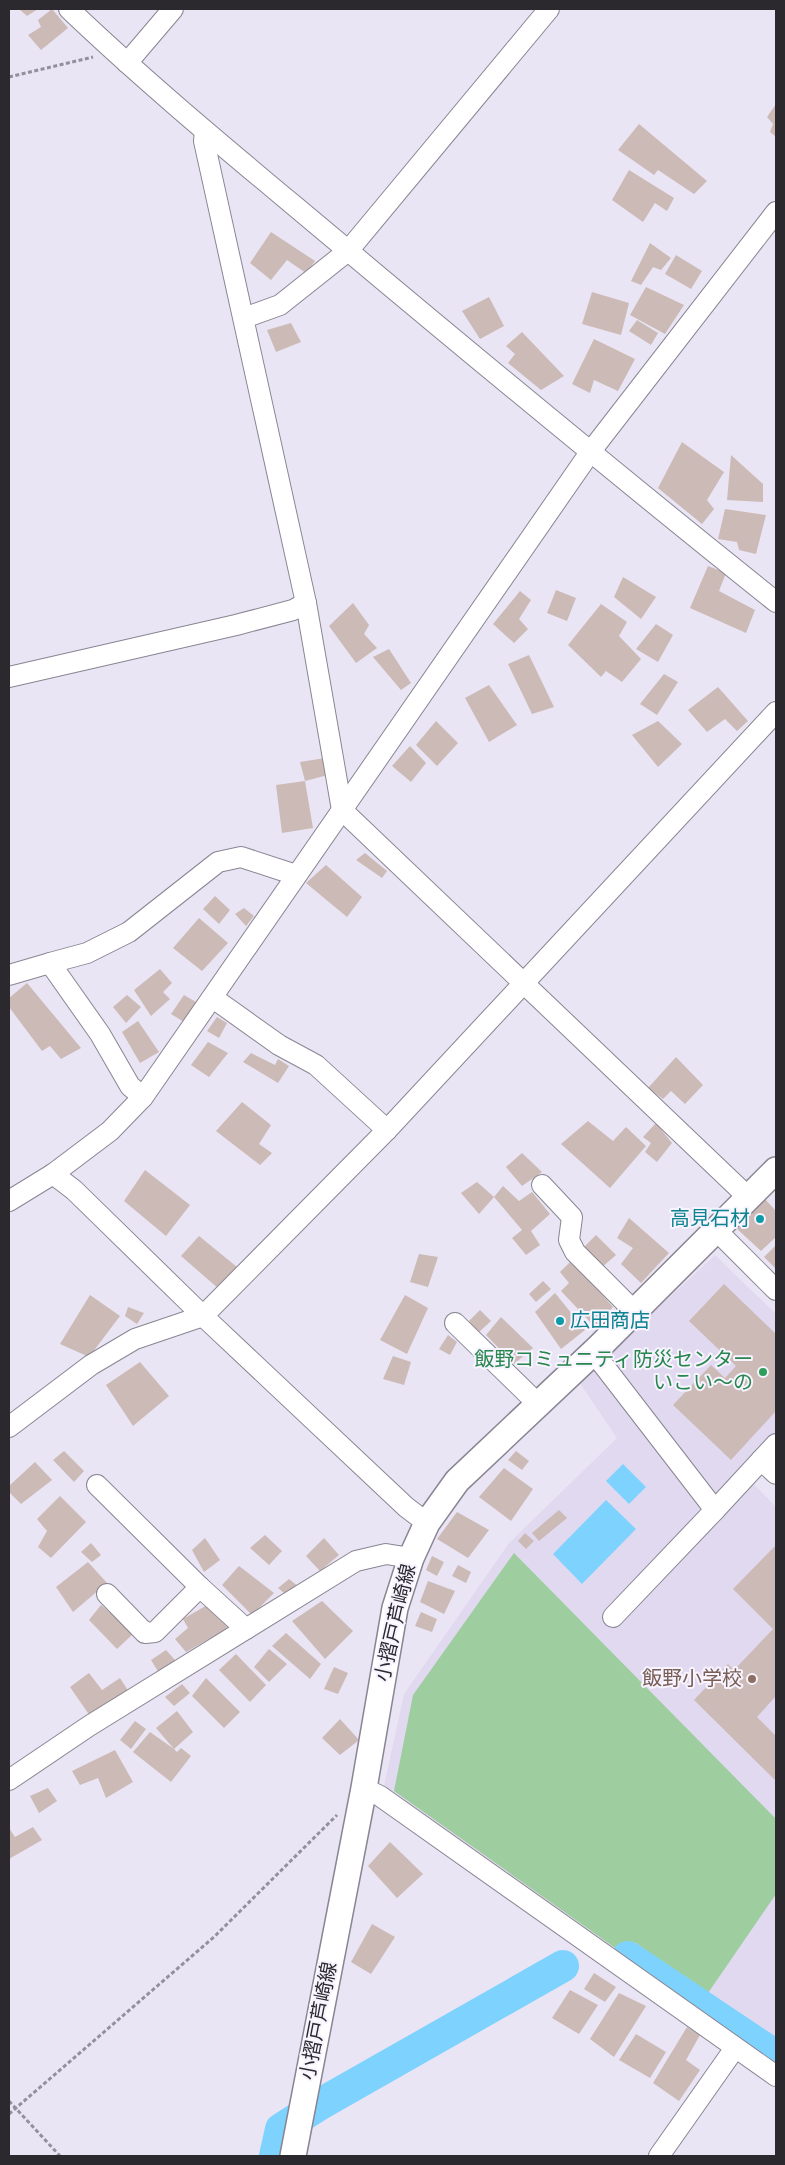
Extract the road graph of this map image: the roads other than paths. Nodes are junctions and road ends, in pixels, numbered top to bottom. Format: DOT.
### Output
graph roads {
  1 [pos="69,9"];
  2 [pos="173,9"];
  3 [pos="549,9"];
  4 [pos="127,63"];
  5 [pos="205,131"];
  6 [pos="776,212"];
  7 [pos="348,251"];
  8 [pos="244,318"];
  9 [pos="591,451"];
  10 [pos="776,602"];
  11 [pos="306,603"];
  12 [pos="9,677"];
  13 [pos="776,712"];
  14 [pos="342,810"];
  15 [pos="296,874"];
  16 [pos="50,963"];
  17 [pos="9,975"];
  18 [pos="523,984"];
  19 [pos="212,998"];
  20 [pos="143,1097"];
  21 [pos="387,1130"];
  22 [pos="776,1170"];
  23 [pos="52,1174"];
  24 [pos="542,1185"];
  25 [pos="748,1198"];
  26 [pos="9,1201"];
  27 [pos="716,1231"];
  28 [pos="776,1290"];
  29 [pos="635,1312"];
  30 [pos="203,1316"];
  31 [pos="455,1323"];
  32 [pos="594,1353"];
  33 [pos="538,1404"];
  34 [pos="9,1426"];
  35 [pos="776,1444"];
  36 [pos="761,1460"];
  37 [pos="776,1474"];
  38 [pos="97,1485"];
  39 [pos="715,1510"];
  40 [pos="426,1523"];
  41 [pos="410,1558"];
  42 [pos="200,1587"];
  43 [pos="107,1594"];
  44 [pos="613,1617"];
  45 [pos="246,1629"];
  46 [pos="9,1780"];
  47 [pos="364,1788"];
  48 [pos="735,2048"];
  49 [pos="776,2076"];
  50 [pos="293,2156"];
  51 [pos="659,2156"];
  1 -- 4 [label="street"];
  2 -- 4 [label="street"];
  3 -- 7 [label="street"];
  4 -- 5 [label="street"];
  5 -- 7 [label="street"];
  5 -- 8 [label="street"];
  6 -- 9 [label="street"];
  7 -- 8 [label="street"];
  7 -- 9 [label="street"];
  8 -- 11 [label="street"];
  9 -- 10 [label="street"];
  9 -- 14 [label="street"];
  11 -- 12 [label="street"];
  11 -- 14 [label="street"];
  13 -- 18 [label="street"];
  14 -- 15 [label="street"];
  14 -- 18 [label="street"];
  15 -- 16 [label="street"];
  15 -- 19 [label="street"];
  16 -- 17 [label="street"];
  16 -- 20 [label="street"];
  18 -- 21 [label="street"];
  18 -- 25 [label="street"];
  19 -- 20 [label="street"];
  19 -- 21 [label="street"];
  20 -- 23 [label="street"];
  21 -- 30 [label="street"];
  22 -- 25 [label="main road, 小摺戸芦崎線"];
  23 -- 26 [label="street"];
  23 -- 30 [label="street"];
  24 -- 29 [label="street"];
  25 -- 27 [label="main road, 小摺戸芦崎線"];
  27 -- 28 [label="street"];
  27 -- 29 [label="main road, 小摺戸芦崎線"];
  29 -- 32 [label="main road, 小摺戸芦崎線"];
  30 -- 34 [label="street"];
  30 -- 40 [label="street"];
  31 -- 33 [label="street"];
  32 -- 33 [label="main road, 小摺戸芦崎線"];
  32 -- 39 [label="street"];
  33 -- 40 [label="main road, 小摺戸芦崎線"];
  35 -- 36 [label="street"];
  36 -- 37 [label="street"];
  36 -- 39 [label="street"];
  38 -- 42 [label="street"];
  39 -- 44 [label="street"];
  40 -- 41 [label="main road, 小摺戸芦崎線"];
  41 -- 45 [label="street"];
  41 -- 47 [label="main road, 小摺戸芦崎線"];
  42 -- 43 [label="street"];
  42 -- 45 [label="street"];
  45 -- 46 [label="street"];
  47 -- 48 [label="street"];
  47 -- 50 [label="main road, 小摺戸芦崎線"];
  48 -- 49 [label="street"];
  48 -- 51 [label="street"];
}
